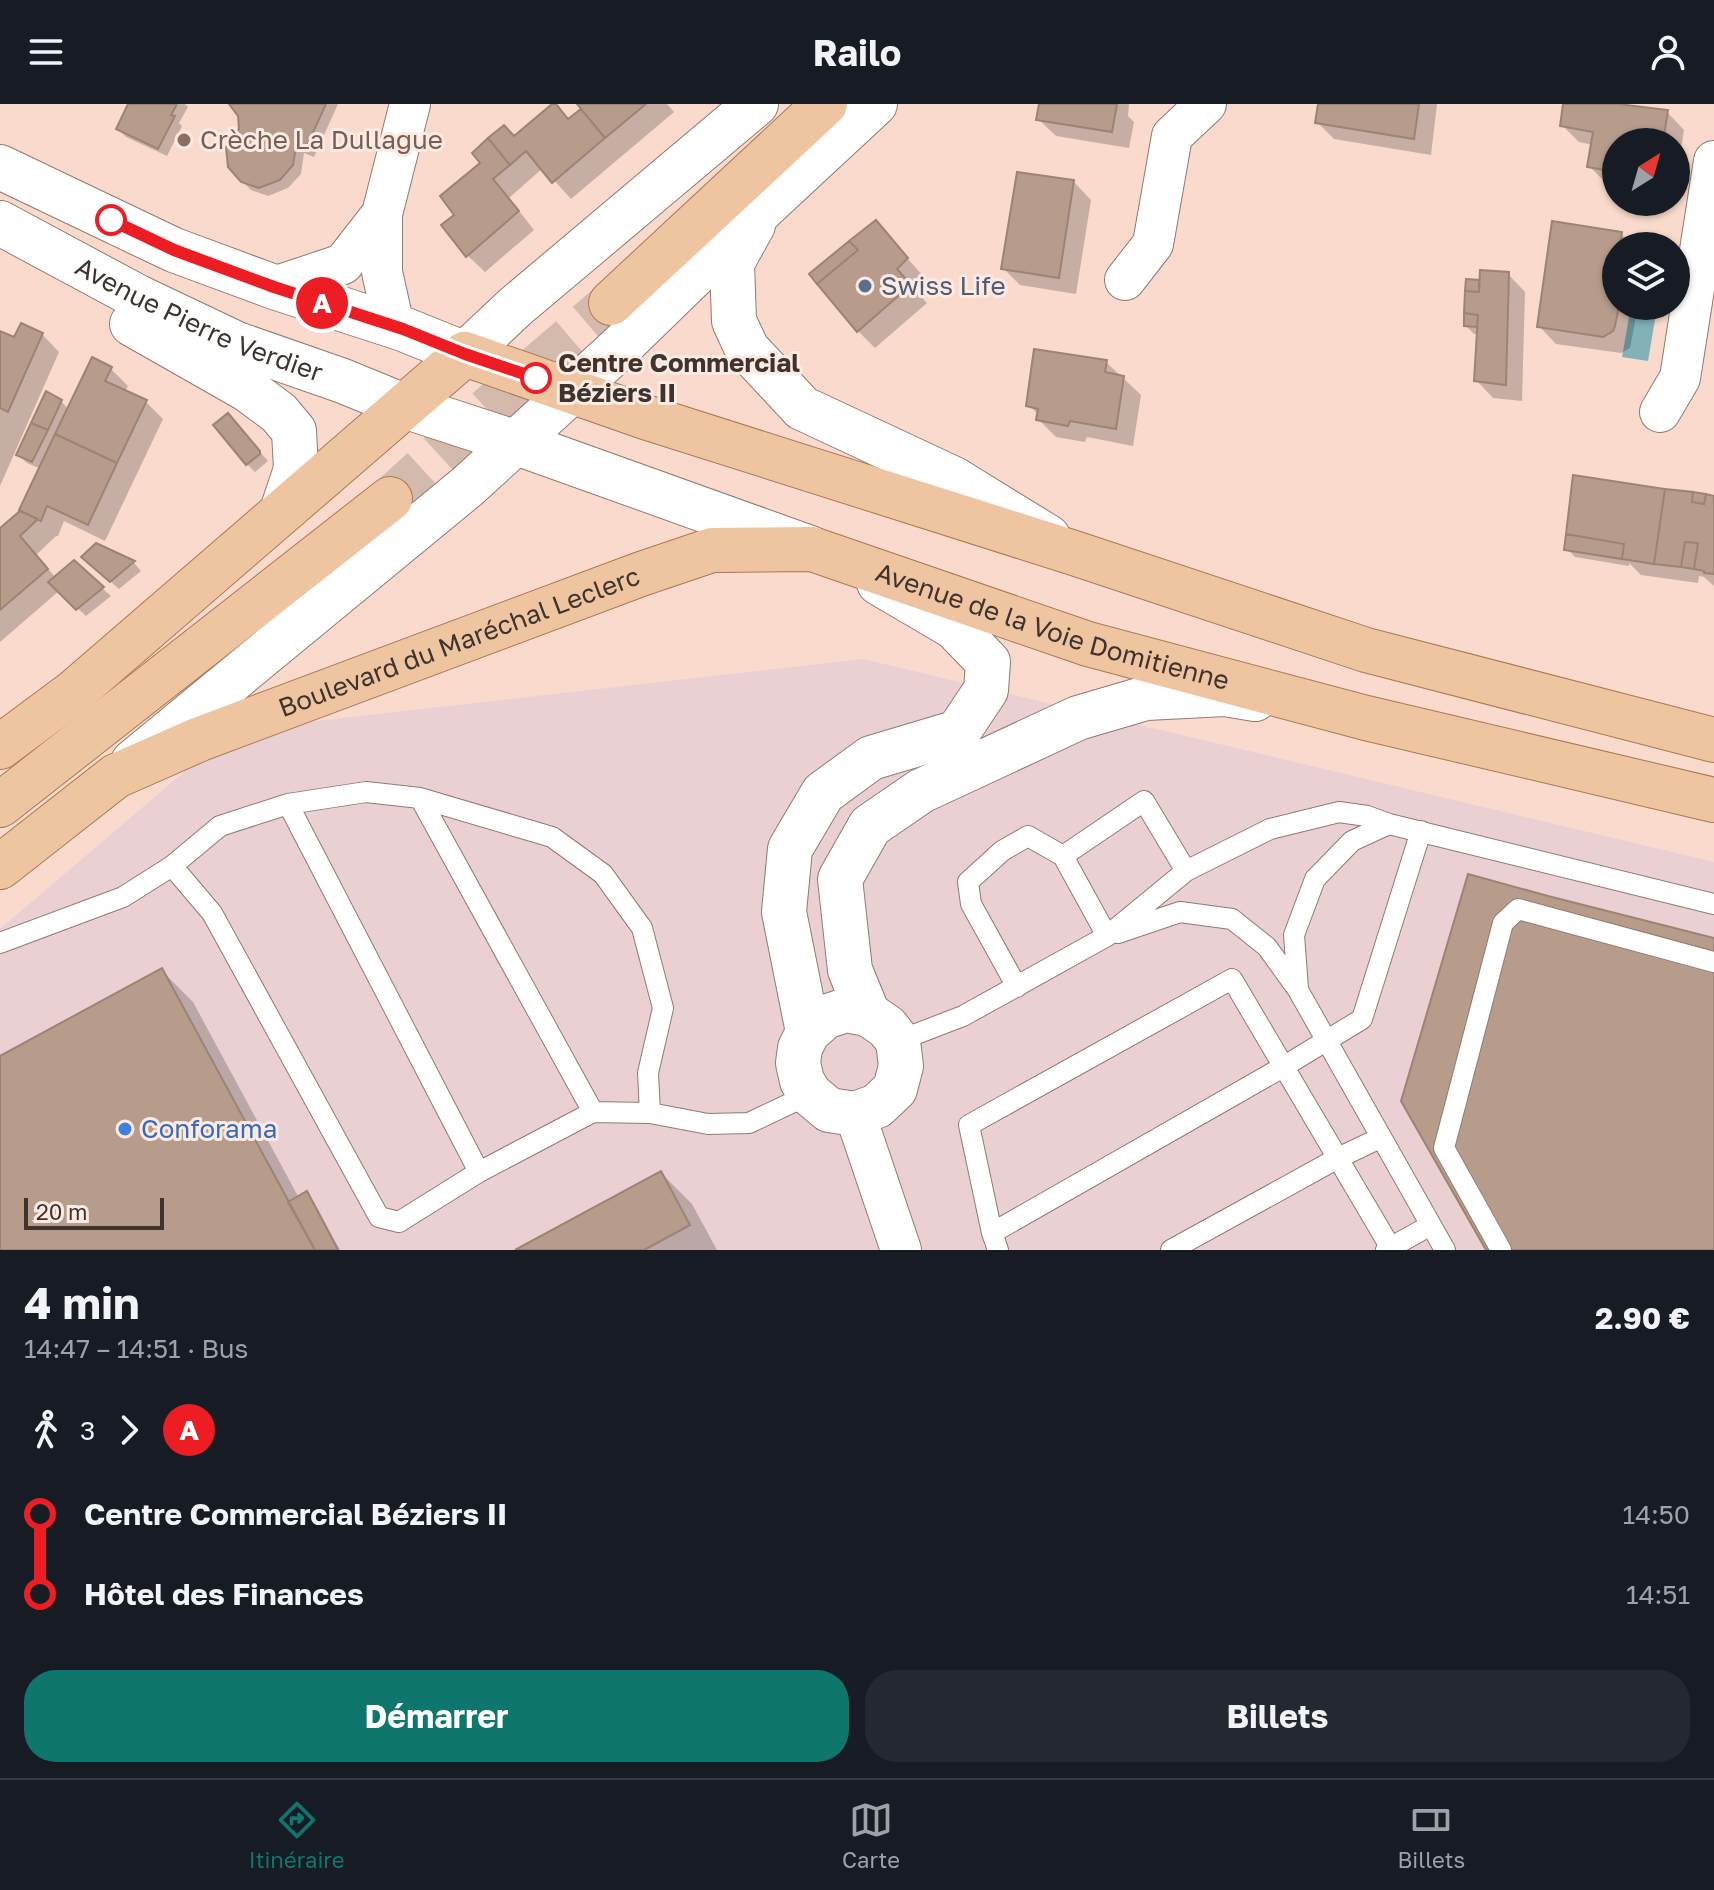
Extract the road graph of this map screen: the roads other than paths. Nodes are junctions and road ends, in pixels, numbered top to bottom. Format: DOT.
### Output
graph roads {
  1 [pos="410,104"];
  2 [pos="756,104"];
  3 [pos="825,104"];
  4 [pos="875,104"];
  5 [pos="1206,104"];
  6 [pos="1714,161"];
  7 [pos="0,167"];
  8 [pos="762,209"];
  9 [pos="382,214"];
  10 [pos="0,223"];
  11 [pos="0,236"];
  12 [pos="1125,280"];
  13 [pos="274,287"];
  14 [pos="611,303"];
  15 [pos="394,326"];
  16 [pos="465,354"];
  17 [pos="573,391"];
  18 [pos="404,406"];
  19 [pos="1660,412"];
  20 [pos="517,443"];
  21 [pos="390,499"];
  22 [pos="282,511"];
  23 [pos="1074,553"];
  24 [pos="826,554"];
  25 [pos="1366,718"];
  26 [pos="1714,740"];
  27 [pos="0,747"];
  28 [pos="116,776"];
  29 [pos="420,798"];
  30 [pos="1714,800"];
  31 [pos="288,804"];
  32 [pos="0,805"];
  33 [pos="1389,824"];
  34 [pos="1421,831"];
  35 [pos="1063,856"];
  36 [pos="172,866"];
  37 [pos="0,867"];
  38 [pos="1186,871"];
  39 [pos="1714,904"];
  40 [pos="1107,936"];
  41 [pos="0,943"];
  42 [pos="1714,962"];
  43 [pos="1017,987"];
  44 [pos="1298,990"];
  45 [pos="883,1028"];
  46 [pos="808,1032"];
  47 [pos="1326,1041"];
  48 [pos="1283,1067"];
  49 [pos="810,1094"];
  50 [pos="593,1112"];
  51 [pos="650,1113"];
  52 [pos="855,1114"];
  53 [pos="1380,1138"];
  54 [pos="1338,1158"];
  55 [pos="479,1172"];
  56 [pos="1431,1225"];
  57 [pos="995,1242"];
  58 [pos="1390,1249"];
  59 [pos="901,1250"];
  60 [pos="1171,1250"];
  61 [pos="1445,1250"];
  62 [pos="1501,1250"];
  1 -- 9 [label="street"];
  2 -- 16 [label="street"];
  3 -- 14 [label="main road"];
  4 -- 8 [label="street, Boulevard du Maréchal Leclerc"];
  5 -- 12 [label="street"];
  6 -- 19 [label="street"];
  7 -- 13 [label="street, Avenue Pierre Verdier"];
  8 -- 17 [label="street, Boulevard du Maréchal Leclerc"];
  8 -- 23 [label="street"];
  9 -- 13 [label="street"];
  9 -- 15 [label="street"];
  10 -- 18 [label="street, Avenue Pierre Verdier"];
  11 -- 22 [label="street, Avenue Pierre Verdier"];
  13 -- 15 [label="street, Avenue Pierre Verdier"];
  15 -- 16 [label="street, Avenue Pierre Verdier"];
  16 -- 17 [label="main road"];
  16 -- 18 [label="main road"];
  17 -- 20 [label="street, Boulevard du Maréchal Leclerc"];
  17 -- 23 [label="main road"];
  18 -- 20 [label="street, Avenue de la Voie Domitienne"];
  18 -- 22 [label="main road"];
  20 -- 24 [label="street, Avenue de la Voie Domitienne"];
  20 -- 28 [label="street, Boulevard du Maréchal Leclerc"];
  21 -- 32 [label="main road"];
  22 -- 27 [label="main road"];
  23 -- 26 [label="main road"];
  24 -- 25 [label="main road, Avenue de la Voie Domitienne"];
  24 -- 28 [label="main road, Boulevard du Maréchal Leclerc"];
  24 -- 46 [label="street"];
  25 -- 30 [label="main road, Avenue de la Voie Domitienne"];
  25 -- 45 [label="street"];
  28 -- 37 [label="main road, Boulevard du Maréchal Leclerc"];
  29 -- 31 [label="lane"];
  29 -- 50 [label="lane"];
  29 -- 51 [label="lane"];
  31 -- 36 [label="lane"];
  31 -- 55 [label="lane"];
  33 -- 34 [label="lane"];
  33 -- 38 [label="lane"];
  33 -- 44 [label="lane"];
  34 -- 39 [label="lane"];
  34 -- 47 [label="lane"];
  35 -- 38 [label="lane"];
  35 -- 40 [label="lane"];
  35 -- 43 [label="lane"];
  36 -- 41 [label="lane"];
  36 -- 55 [label="lane"];
  38 -- 40 [label="lane"];
  40 -- 43 [label="lane"];
  40 -- 44 [label="lane"];
  42 -- 62 [label="lane"];
  43 -- 45 [label="lane"];
  44 -- 47 [label="lane"];
  45 -- 46 [label="street"];
  45 -- 52 [label="street"];
  46 -- 49 [label="street"];
  47 -- 48 [label="lane"];
  47 -- 53 [label="lane"];
  48 -- 54 [label="lane"];
  48 -- 57 [label="lane"];
  48 -- 57 [label="lane"];
  49 -- 51 [label="lane"];
  49 -- 52 [label="street"];
  50 -- 51 [label="lane"];
  50 -- 55 [label="lane"];
  52 -- 59 [label="street"];
  53 -- 54 [label="lane"];
  53 -- 56 [label="lane"];
  54 -- 58 [label="lane"];
  54 -- 60 [label="lane"];
  56 -- 58 [label="lane"];
  56 -- 61 [label="lane"];
}
